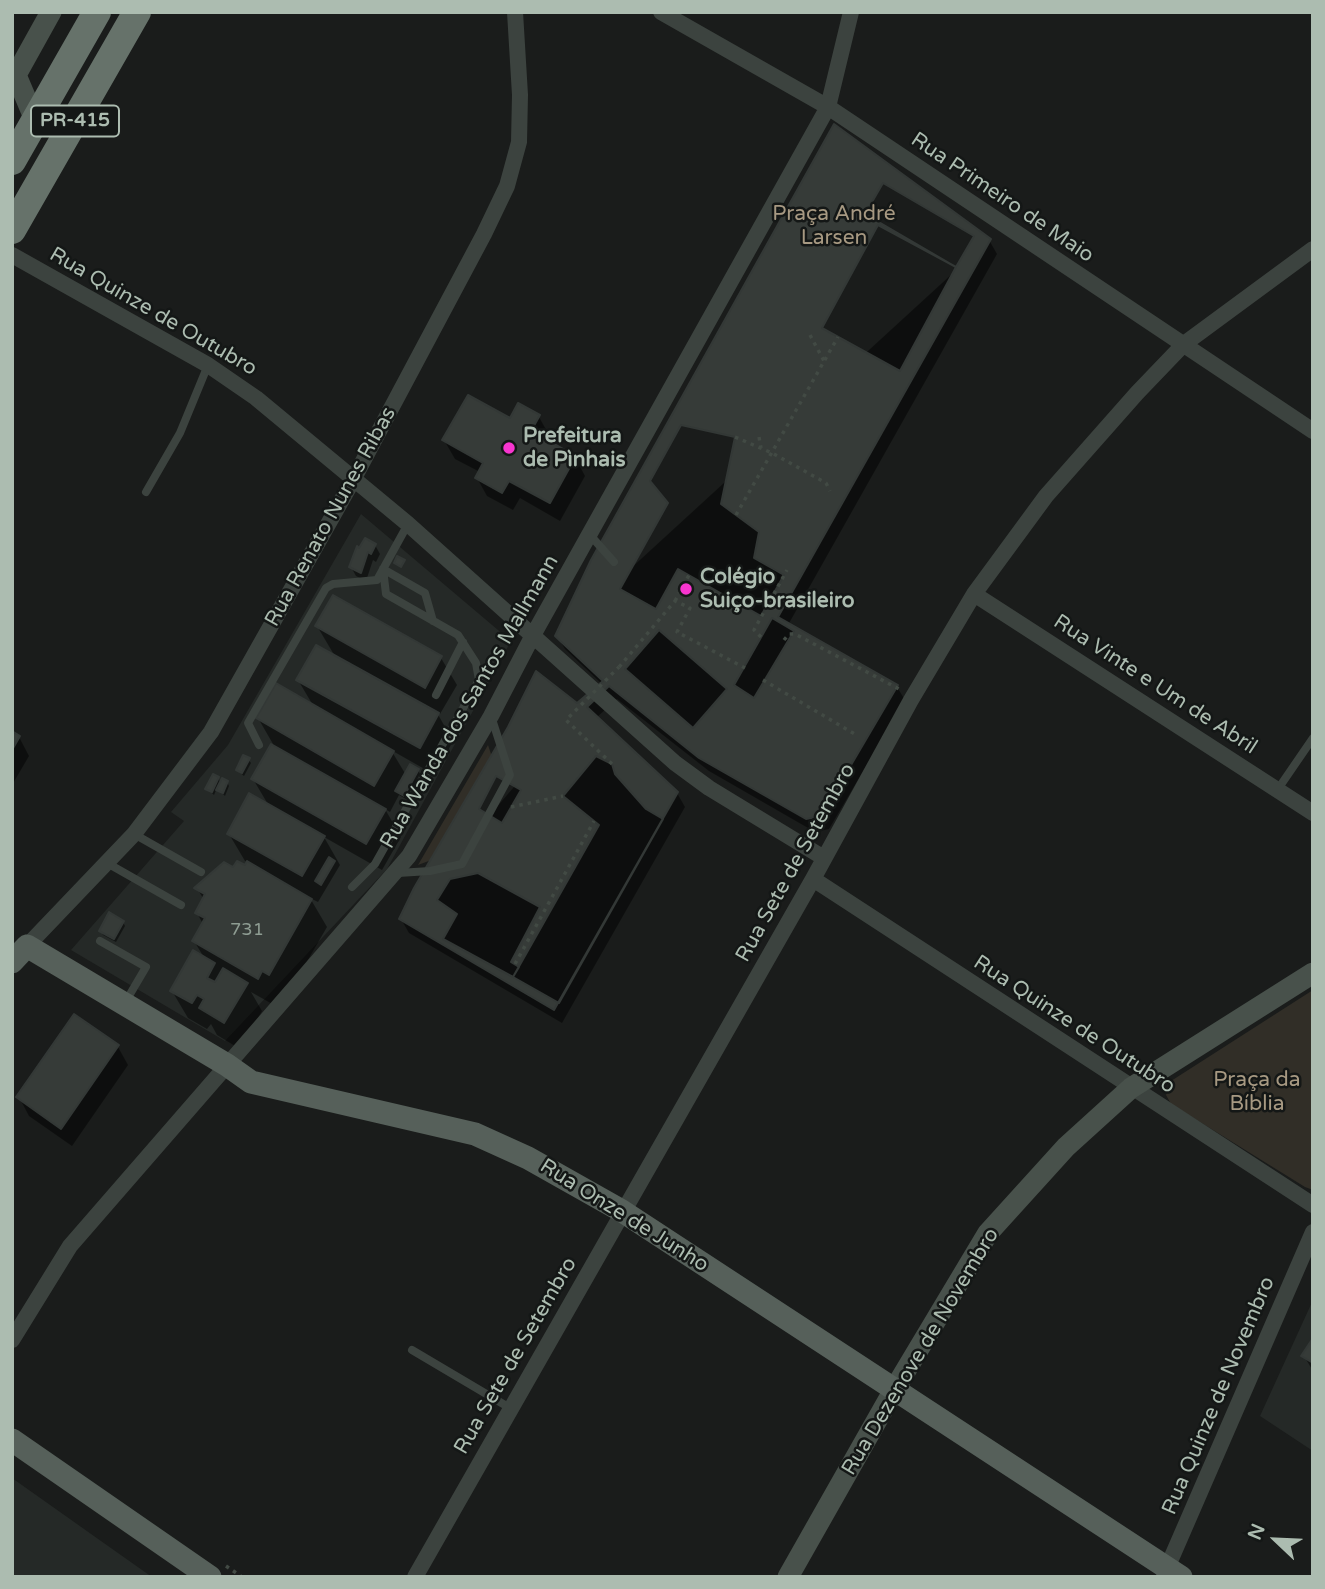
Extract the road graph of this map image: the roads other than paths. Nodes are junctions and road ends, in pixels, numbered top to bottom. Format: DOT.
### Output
graph roads {
  1 [pos="51,12"];
  2 [pos="97,12"];
  3 [pos="137,12"];
  4 [pos="515,12"];
  5 [pos="661,12"];
  6 [pos="851,12"];
  7 [pos="14,74"];
  8 [pos="828,107"];
  9 [pos="35,120"];
  10 [pos="12,160"];
  11 [pos="12,230"];
  12 [pos="1313,248"];
  13 [pos="12,255"];
  14 [pos="1184,344"];
  15 [pos="208,365"];
  16 [pos="1313,431"];
  17 [pos="353,480"];
  18 [pos="146,492"];
  19 [pos="408,524"];
  20 [pos="590,534"];
  21 [pos="614,562"];
  22 [pos="383,569"];
  23 [pos="974,594"];
  24 [pos="433,621"];
  25 [pos="532,637"];
  26 [pos="464,642"];
  27 [pos="436,695"];
  28 [pos="491,716"];
  29 [pos="1313,738"];
  30 [pos="259,745"];
  31 [pos="1278,789"];
  32 [pos="1313,813"];
  33 [pos="134,834"];
  34 [pos="824,858"];
  35 [pos="107,863"];
  36 [pos="201,872"];
  37 [pos="395,873"];
  38 [pos="813,879"];
  39 [pos="352,887"];
  40 [pos="181,905"];
  41 [pos="100,941"];
  42 [pos="20,954"];
  43 [pos="1313,972"];
  44 [pos="124,1003"];
  45 [pos="227,1065"];
  46 [pos="1131,1088"];
  47 [pos="1313,1205"];
  48 [pos="622,1211"];
  49 [pos="1313,1232"];
  50 [pos="12,1340"];
  51 [pos="412,1350"];
  52 [pos="894,1390"];
  53 [pos="510,1408"];
  54 [pos="12,1440"];
  55 [pos="1171,1574"];
  56 [pos="210,1577"];
  57 [pos="415,1577"];
  58 [pos="788,1577"];
  1 -- 7 [label="street"];
  2 -- 9 [label="highway, PR-415"];
  3 -- 11 [label="highway, PR-415"];
  4 -- 17 [label="street, Rua Renato Nunes Ribas"];
  5 -- 8 [label="street, Rua Primeiro de Maio"];
  6 -- 8 [label="street, Rua Wanda dos Santos Mallmann"];
  7 -- 9 [label="street"];
  8 -- 14 [label="street, Rua Primeiro de Maio"];
  8 -- 20 [label="street, Rua Wanda dos Santos Mallmann"];
  9 -- 10 [label="highway, PR-415"];
  12 -- 14 [label="street, Rua Sete de Setembro"];
  13 -- 15 [label="street, Rua Quinze de Outubro"];
  14 -- 16 [label="street, Rua Primeiro de Maio"];
  14 -- 23 [label="street, Rua Sete de Setembro"];
  15 -- 17 [label="street, Rua Quinze de Outubro"];
  15 -- 18 [label="lane"];
  17 -- 19 [label="street, Rua Quinze de Outubro"];
  17 -- 33 [label="street, Rua Renato Nunes Ribas"];
  19 -- 22 [label="lane"];
  19 -- 25 [label="street, Rua Quinze de Outubro"];
  20 -- 21 [label="lane"];
  20 -- 25 [label="street, Rua Wanda dos Santos Mallmann"];
  22 -- 24 [label="lane"];
  22 -- 24 [label="lane"];
  22 -- 30 [label="lane"];
  23 -- 31 [label="street, Rua Vinte e Um de Abril"];
  23 -- 34 [label="street, Rua Sete de Setembro"];
  24 -- 26 [label="lane"];
  25 -- 28 [label="street, Rua Wanda dos Santos Mallmann"];
  25 -- 34 [label="street, Rua Quinze de Outubro"];
  26 -- 27 [label="lane"];
  26 -- 39 [label="lane"];
  28 -- 37 [label="street, Rua Wanda dos Santos Mallmann"];
  28 -- 37 [label="lane"];
  29 -- 31 [label="lane"];
  31 -- 32 [label="street, Rua Vinte e Um de Abril"];
  33 -- 35 [label="street, Rua Renato Nunes Ribas"];
  33 -- 36 [label="lane"];
  34 -- 38 [label="street, Rua Sete de Setembro"];
  35 -- 40 [label="lane"];
  35 -- 42 [label="street, Rua Renato Nunes Ribas"];
  37 -- 45 [label="street, Rua Wanda dos Santos Mallmann"];
  38 -- 46 [label="street, Rua Quinze de Outubro"];
  38 -- 48 [label="street, Rua Sete de Setembro"];
  41 -- 44 [label="lane"];
  42 -- 44 [label="main road, Rua Onze de Junho"];
  43 -- 46 [label="street, Rua Dezenove de Novembro"];
  44 -- 45 [label="main road, Rua Onze de Junho"];
  45 -- 48 [label="main road, Rua Onze de Junho"];
  45 -- 50 [label="street, Rua Wanda dos Santos Mallmann"];
  46 -- 47 [label="street, Rua Quinze de Outubro"];
  46 -- 52 [label="street, Rua Dezenove de Novembro"];
  48 -- 52 [label="main road, Rua Onze de Junho"];
  48 -- 53 [label="street, Rua Sete de Setembro"];
  49 -- 55 [label="street, Rua Quinze de Novembro"];
  51 -- 53 [label="lane"];
  52 -- 55 [label="main road, Rua Onze de Junho"];
  52 -- 58 [label="street, Rua Dezenove de Novembro"];
  53 -- 57 [label="street, Rua Sete de Setembro"];
  54 -- 56 [label="main road"];
}
